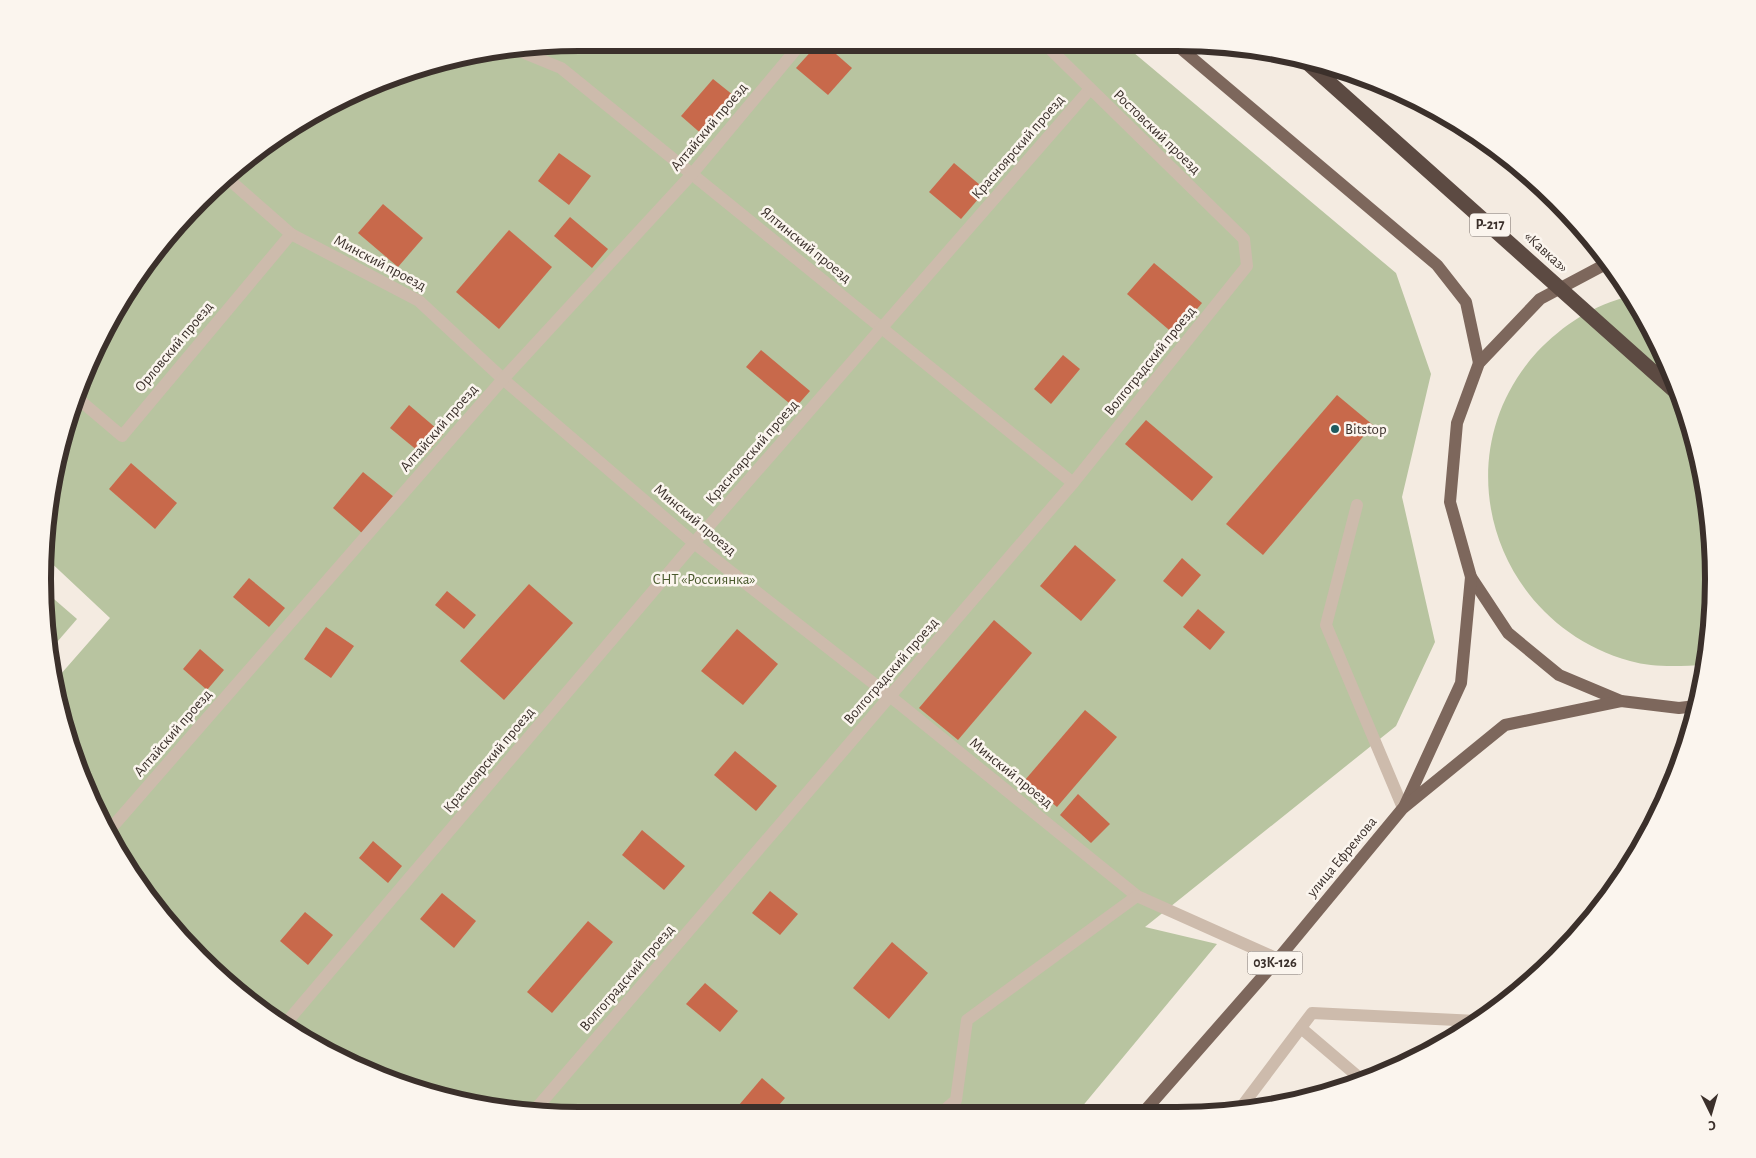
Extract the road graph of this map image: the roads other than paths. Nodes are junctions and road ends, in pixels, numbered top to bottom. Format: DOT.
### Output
graph roads {
  1 [pos="795,51"];
  2 [pos="1052,51"];
  3 [pos="1184,51"];
  4 [pos="527,54"];
  5 [pos="1314,69"];
  6 [pos="1090,89"];
  7 [pos="692,174"];
  8 [pos="231,182"];
  9 [pos="291,234"];
  10 [pos="1244,239"];
  11 [pos="1602,266"];
  12 [pos="882,328"];
  13 [pos="1479,363"];
  14 [pos="503,379"];
  15 [pos="1668,385"];
  16 [pos="82,402"];
  17 [pos="1073,483"];
  18 [pos="1357,505"];
  19 [pos="694,543"];
  20 [pos="1471,578"];
  21 [pos="891,697"];
  22 [pos="1620,701"];
  23 [pos="1689,707"];
  24 [pos="1404,808"];
  25 [pos="113,826"];
  26 [pos="1137,896"];
  27 [pos="1278,960"];
  28 [pos="289,1020"];
  29 [pos="1466,1020"];
  30 [pos="1301,1028"];
  31 [pos="1357,1075"];
  32 [pos="1245,1102"];
  33 [pos="539,1105"];
  34 [pos="948,1107"];
  35 [pos="1148,1107"];
  1 -- 7 [label="lane, Алтайский проезд"];
  2 -- 6 [label="lane, Ростовский проезд"];
  3 -- 13 [label="main road"];
  4 -- 7 [label="lane, Ялтинский проезд"];
  5 -- 15 [label="highway, «Кавказ» / Р-217, bridge"];
  6 -- 10 [label="lane, Ростовский проезд"];
  6 -- 12 [label="lane, Красноярский проезд"];
  7 -- 12 [label="lane, Ялтинский проезд"];
  7 -- 14 [label="lane, Алтайский проезд"];
  8 -- 9 [label="lane, Минский проезд"];
  9 -- 14 [label="lane, Минский проезд"];
  9 -- 16 [label="lane, Орловский проезд"];
  10 -- 17 [label="lane, Волгоградский проезд"];
  11 -- 13 [label="main road"];
  12 -- 17 [label="lane, Ялтинский проезд"];
  12 -- 19 [label="lane, Красноярский проезд"];
  13 -- 20 [label="main road"];
  14 -- 19 [label="lane, Минский проезд"];
  14 -- 25 [label="lane, Алтайский проезд"];
  17 -- 21 [label="lane, Волгоградский проезд"];
  18 -- 24 [label="lane"];
  19 -- 21 [label="lane, Минский проезд"];
  19 -- 28 [label="lane, Красноярский проезд"];
  20 -- 22 [label="main road"];
  20 -- 24 [label="main road"];
  21 -- 26 [label="lane, Минский проезд"];
  21 -- 33 [label="lane, Волгоградский проезд"];
  22 -- 23 [label="main road"];
  22 -- 24 [label="main road, улица Ефремова"];
  24 -- 27 [label="main road, улица Ефремова / 03К-126"];
  26 -- 27 [label="lane, Минский проезд"];
  26 -- 34 [label="lane"];
  27 -- 35 [label="main road, улица Ефремова / 03К-126"];
  29 -- 30 [label="lane"];
  30 -- 31 [label="lane"];
  30 -- 32 [label="lane"];
}
